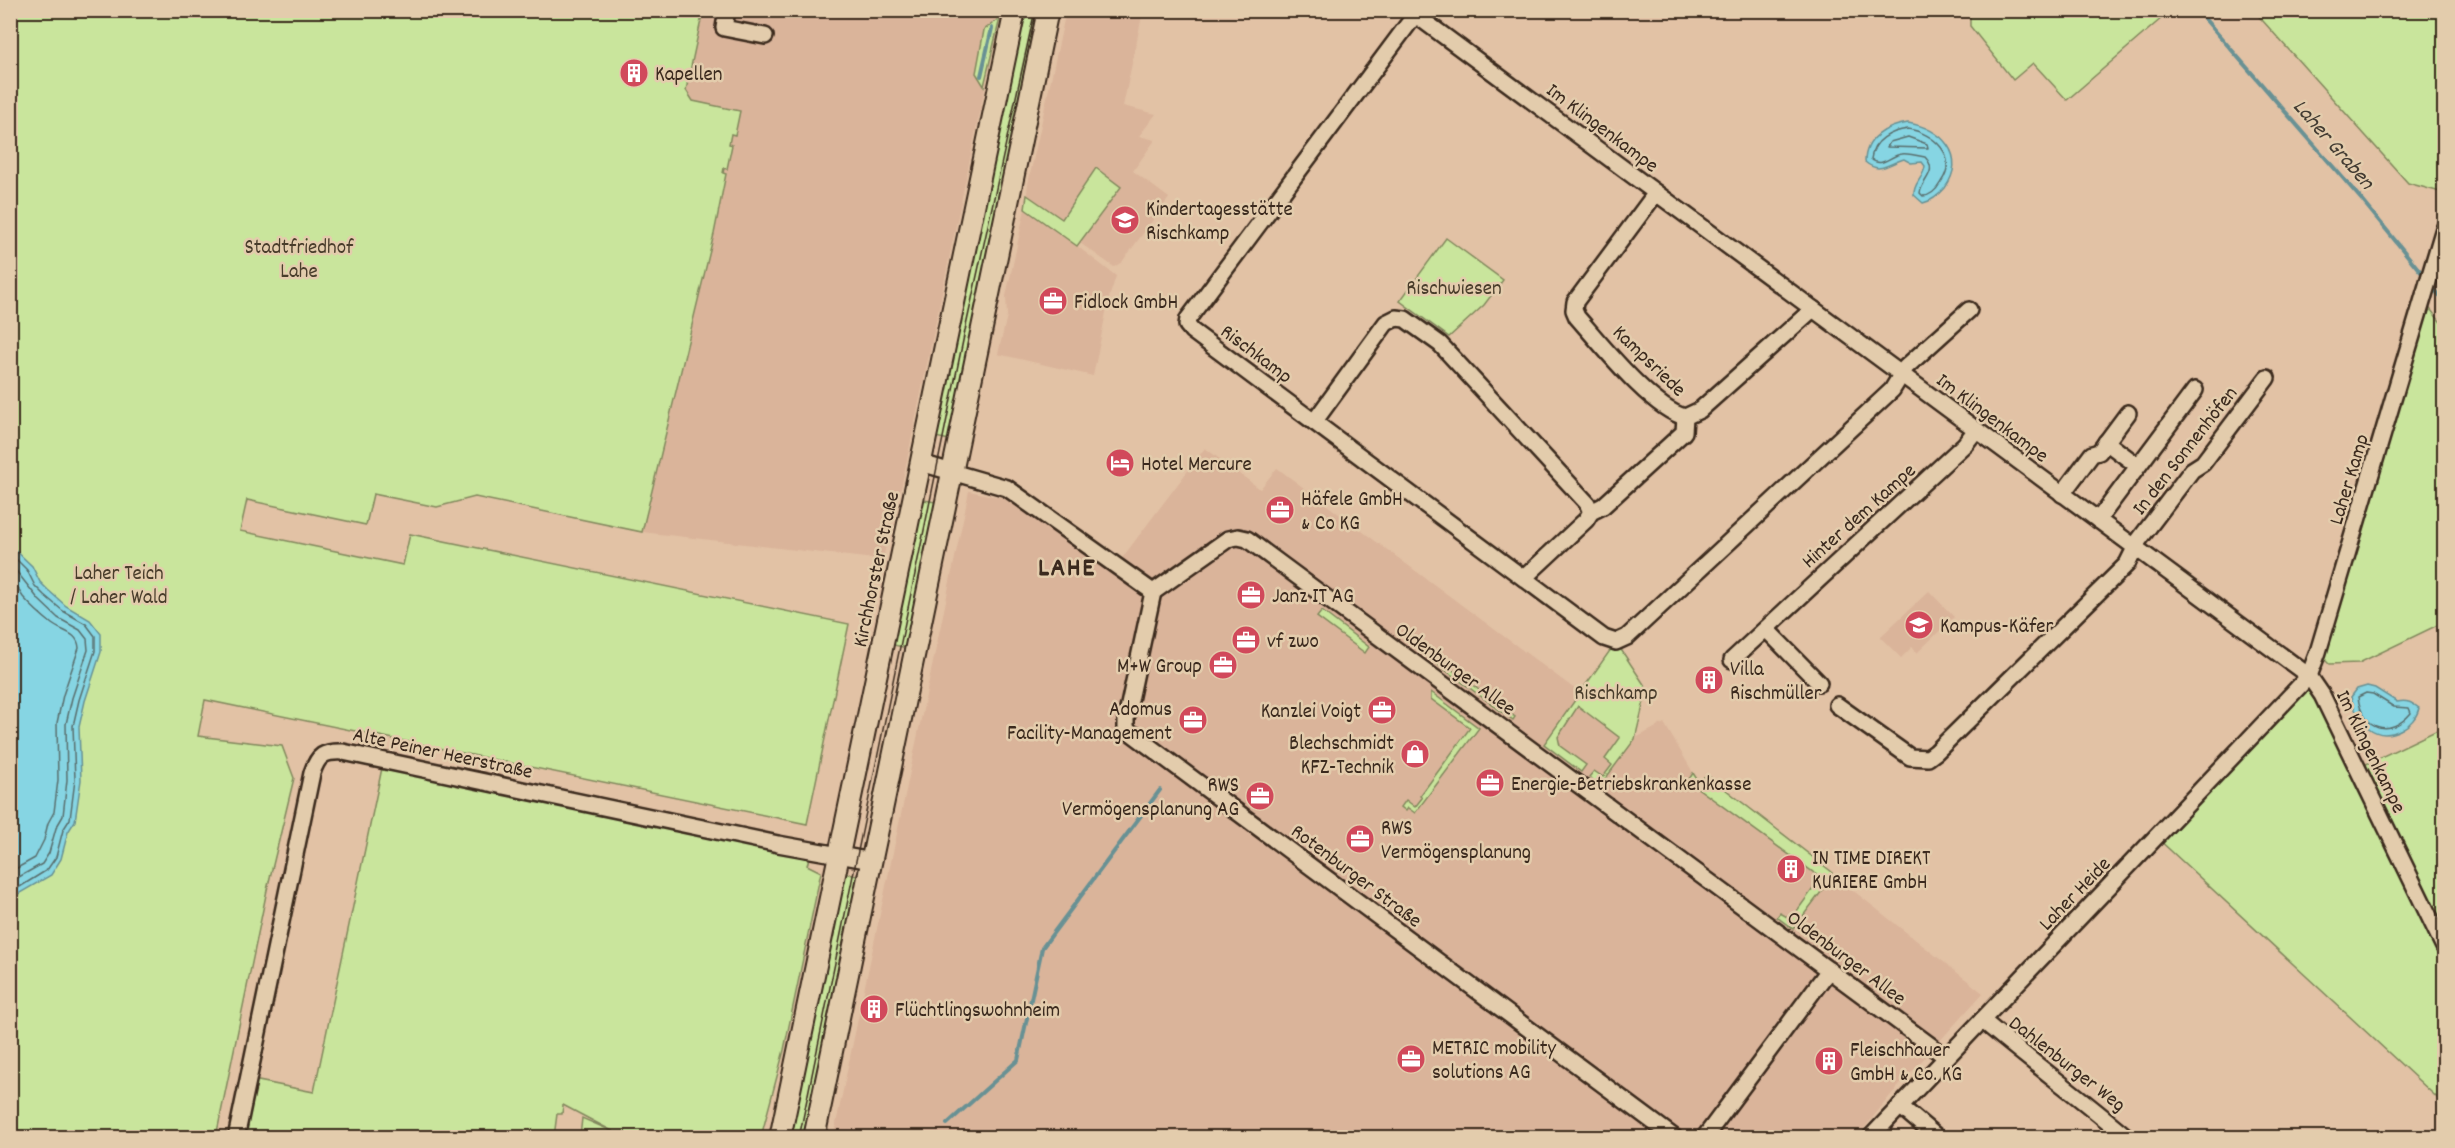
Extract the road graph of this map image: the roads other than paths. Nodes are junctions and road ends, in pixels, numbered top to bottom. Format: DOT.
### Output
graph roads {
  1 [pos="727,10"];
  2 [pos="1014,10"];
  3 [pos="1048,10"];
  4 [pos="1412,13"];
  5 [pos="765,36"];
  6 [pos="1656,193"];
  7 [pos="2445,228"];
  8 [pos="1813,309"];
  9 [pos="1969,310"];
  10 [pos="1902,375"];
  11 [pos="2267,378"];
  12 [pos="2195,390"];
  13 [pos="2128,413"];
  14 [pos="1685,417"];
  15 [pos="1314,422"];
  16 [pos="1976,430"];
  17 [pos="2106,442"];
  18 [pos="921,463"];
  19 [pos="2138,466"];
  20 [pos="951,471"];
  21 [pos="2062,494"];
  22 [pos="1591,512"];
  23 [pos="2098,520"];
  24 [pos="2135,548"];
  25 [pos="1524,578"];
  26 [pos="1153,592"];
  27 [pos="1766,628"];
  28 [pos="1732,660"];
  29 [pos="2309,676"];
  30 [pos="1819,683"];
  31 [pos="1837,705"];
  32 [pos="839,855"];
  33 [pos="872,861"];
  34 [pos="2445,947"];
  35 [pos="1828,970"];
  36 [pos="1982,1020"];
  37 [pos="1946,1057"];
  38 [pos="1900,1106"];
  39 [pos="236,1137"];
  40 [pos="780,1137"];
  41 [pos="814,1137"];
  42 [pos="1676,1137"];
  43 [pos="1704,1137"];
  44 [pos="1870,1137"];
  45 [pos="1938,1137"];
  46 [pos="2128,1137"];
  1 -- 5 [label="street"];
  2 -- 18 [label="main road, Kirchhorster Straße"];
  3 -- 20 [label="main road"];
  4 -- 6 [label="street, Im Klingenkampe"];
  4 -- 15 [label="street, Rischkamp"];
  6 -- 8 [label="street, Im Klingenkampe"];
  6 -- 14 [label="street, Kampsriede"];
  7 -- 29 [label="street, Laher Kamp"];
  8 -- 10 [label="street, Im Klingenkampe"];
  8 -- 14 [label="street, Kampsriede"];
  9 -- 10 [label="street, Rischkamp"];
  10 -- 16 [label="street, Im Klingenkampe"];
  10 -- 25 [label="street, Rischkamp"];
  11 -- 24 [label="street, In den Sonnenhöfen"];
  12 -- 19 [label="street"];
  13 -- 17 [label="street"];
  14 -- 22 [label="street"];
  15 -- 22 [label="street"];
  15 -- 25 [label="street, Rischkamp"];
  16 -- 21 [label="street, Im Klingenkampe"];
  16 -- 27 [label="street, Hinter dem Kampe"];
  17 -- 19 [label="street"];
  17 -- 21 [label="street"];
  18 -- 20 [label="street"];
  18 -- 32 [label="main road, Kirchhorster Straße"];
  19 -- 23 [label="street"];
  20 -- 26 [label="street"];
  20 -- 33 [label="main road"];
  21 -- 23 [label="street, Im Klingenkampe"];
  22 -- 25 [label="street"];
  23 -- 24 [label="street, Im Klingenkampe"];
  24 -- 29 [label="street, Im Klingenkampe"];
  24 -- 31 [label="street"];
  26 -- 35 [label="street, Oldenburger Allee"];
  26 -- 42 [label="street, Rotenburger Straße"];
  27 -- 28 [label="street, Hinter dem Kampe"];
  27 -- 30 [label="street"];
  29 -- 34 [label="street, Im Klingenkampe"];
  29 -- 36 [label="street, Laher Heide"];
  32 -- 33 [label="street, Alte Peiner Heerstraße"];
  32 -- 39 [label="street, Alte Peiner Heerstraße"];
  32 -- 40 [label="main road, Kirchhorster Straße"];
  33 -- 41 [label="main road"];
  35 -- 37 [label="street, Oldenburger Allee"];
  35 -- 43 [label="street"];
  36 -- 37 [label="street, Laher Heide"];
  36 -- 46 [label="street, Dahlenburger Weg"];
  37 -- 38 [label="street, Laher Heide"];
  38 -- 44 [label="street, Laher Heide"];
  38 -- 45 [label="street"];
}
